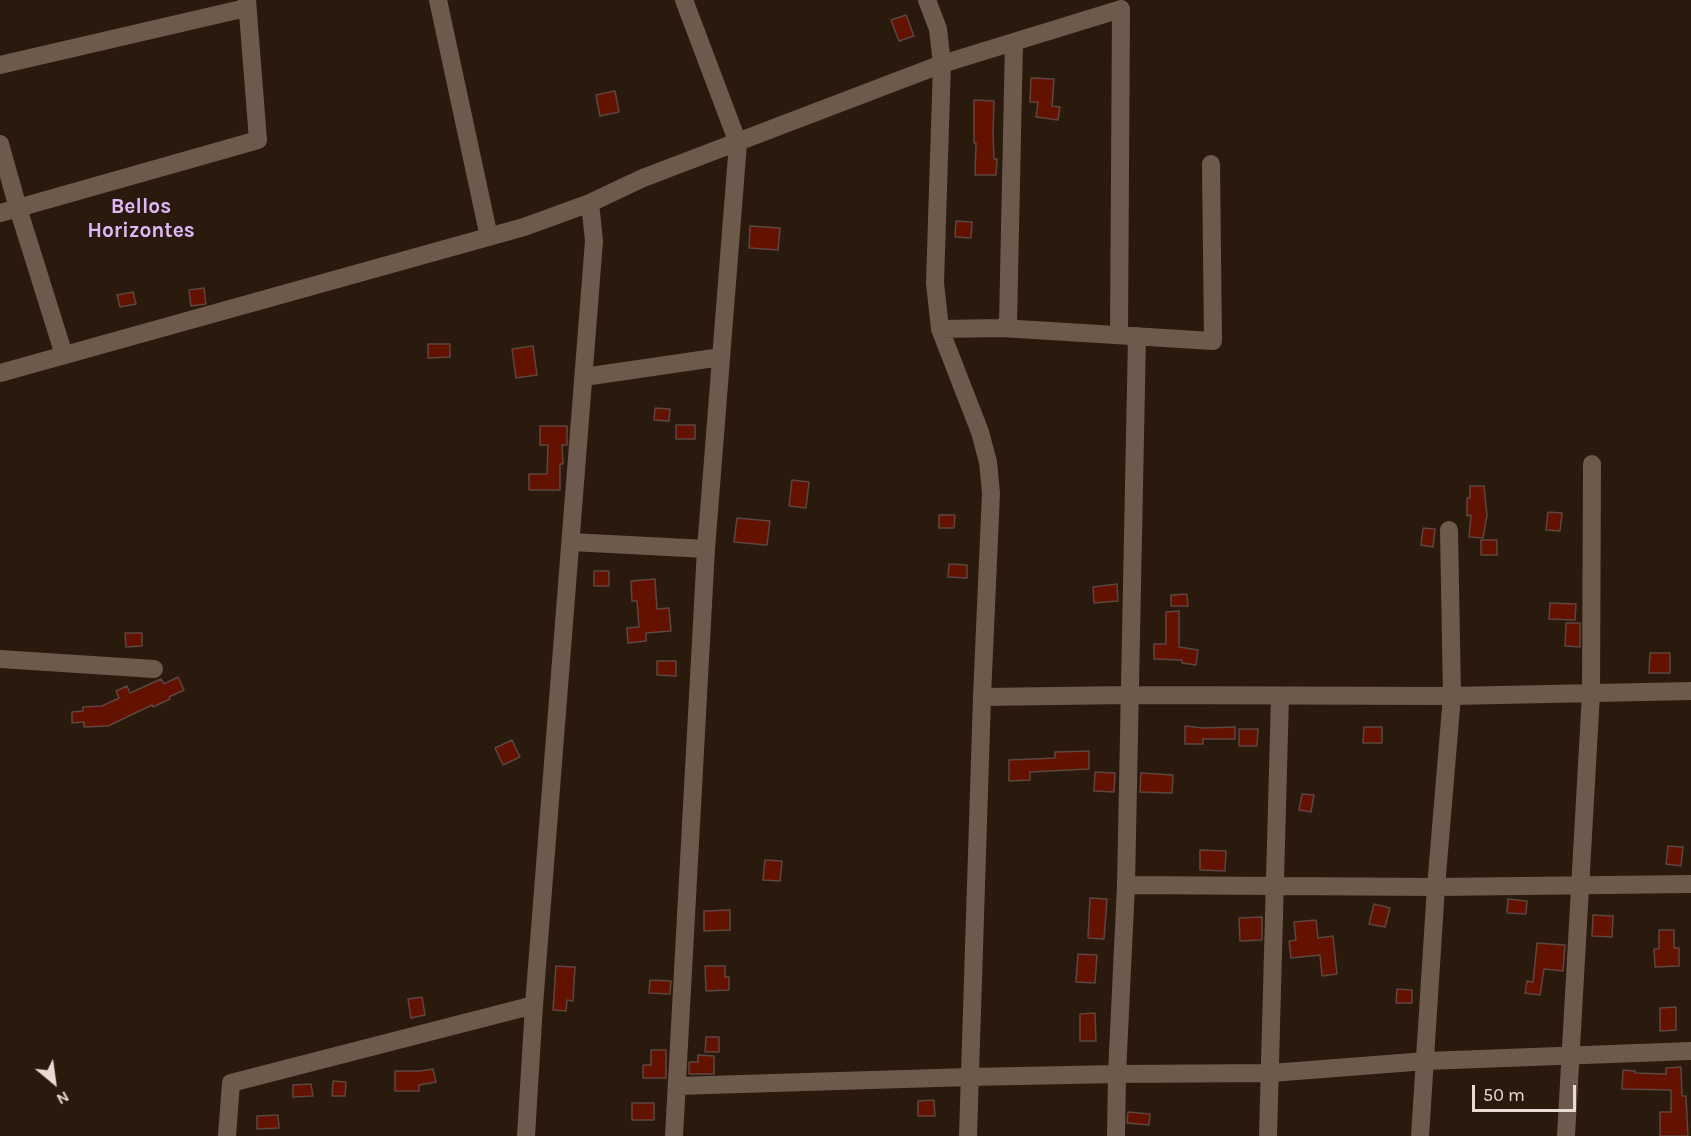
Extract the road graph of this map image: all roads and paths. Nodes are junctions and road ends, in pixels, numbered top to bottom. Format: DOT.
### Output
graph roads {
  1 [pos="438,0"];
  2 [pos="684,0"];
  3 [pos="927,0"];
  4 [pos="247,4"];
  5 [pos="1014,42"];
  6 [pos="942,64"];
  7 [pos="0,65"];
  8 [pos="738,143"];
  9 [pos="0,144"];
  10 [pos="1211,164"];
  11 [pos="590,203"];
  12 [pos="18,208"];
  13 [pos="0,213"];
  14 [pos="489,237"];
  15 [pos="1001,328"];
  16 [pos="940,329"];
  17 [pos="1128,336"];
  18 [pos="64,355"];
  19 [pos="721,357"];
  20 [pos="0,373"];
  21 [pos="584,377"];
  22 [pos="1592,465"];
  23 [pos="1449,530"];
  24 [pos="571,542"];
  25 [pos="706,549"];
  26 [pos="0,659"];
  27 [pos="153,669"];
  28 [pos="1691,691"];
  29 [pos="1591,694"];
  30 [pos="1129,695"];
  31 [pos="1280,696"];
  32 [pos="1452,696"];
  33 [pos="982,697"];
  34 [pos="1691,884"];
  35 [pos="1126,885"];
  36 [pos="1274,886"];
  37 [pos="1579,886"];
  38 [pos="1436,888"];
  39 [pos="534,1005"];
  40 [pos="1691,1051"];
  41 [pos="1571,1056"];
  42 [pos="1426,1061"];
  43 [pos="1270,1073"];
  44 [pos="1117,1074"];
  45 [pos="969,1077"];
  46 [pos="677,1086"];
  47 [pos="226,1136"];
  48 [pos="526,1136"];
  49 [pos="674,1136"];
  50 [pos="968,1136"];
  51 [pos="1116,1136"];
  52 [pos="1268,1136"];
  53 [pos="1420,1136"];
  54 [pos="1566,1136"];
  1 -- 14 [label="street"];
  2 -- 8 [label="street"];
  3 -- 6 [label="street"];
  4 -- 7 [label="street"];
  4 -- 12 [label="street"];
  5 -- 6 [label="street"];
  5 -- 15 [label="street"];
  5 -- 17 [label="street"];
  6 -- 8 [label="street"];
  6 -- 16 [label="street"];
  8 -- 11 [label="street"];
  8 -- 19 [label="street"];
  9 -- 12 [label="street"];
  10 -- 17 [label="street"];
  11 -- 14 [label="street"];
  11 -- 21 [label="street"];
  12 -- 13 [label="street"];
  12 -- 18 [label="street"];
  14 -- 18 [label="street"];
  15 -- 16 [label="street"];
  15 -- 17 [label="street"];
  16 -- 33 [label="street"];
  17 -- 30 [label="street"];
  18 -- 20 [label="street"];
  19 -- 21 [label="street"];
  19 -- 25 [label="street"];
  21 -- 24 [label="street"];
  22 -- 29 [label="street"];
  23 -- 32 [label="street"];
  24 -- 25 [label="street"];
  24 -- 39 [label="street"];
  25 -- 46 [label="street"];
  26 -- 27 [label="street"];
  28 -- 29 [label="street"];
  29 -- 32 [label="street"];
  29 -- 37 [label="street"];
  30 -- 31 [label="street"];
  30 -- 33 [label="street"];
  30 -- 35 [label="street"];
  31 -- 32 [label="street"];
  31 -- 36 [label="street"];
  32 -- 38 [label="street"];
  33 -- 45 [label="street"];
  34 -- 37 [label="street"];
  35 -- 36 [label="street"];
  35 -- 44 [label="street"];
  36 -- 38 [label="street"];
  36 -- 43 [label="street"];
  37 -- 38 [label="street"];
  37 -- 41 [label="street"];
  38 -- 42 [label="street"];
  39 -- 47 [label="street"];
  39 -- 48 [label="street"];
  40 -- 41 [label="street"];
  41 -- 42 [label="street"];
  41 -- 54 [label="street"];
  42 -- 43 [label="street"];
  42 -- 53 [label="street"];
  43 -- 44 [label="street"];
  43 -- 52 [label="street"];
  44 -- 45 [label="street"];
  44 -- 51 [label="street"];
  45 -- 46 [label="street"];
  45 -- 50 [label="street"];
  46 -- 49 [label="street"];
}
